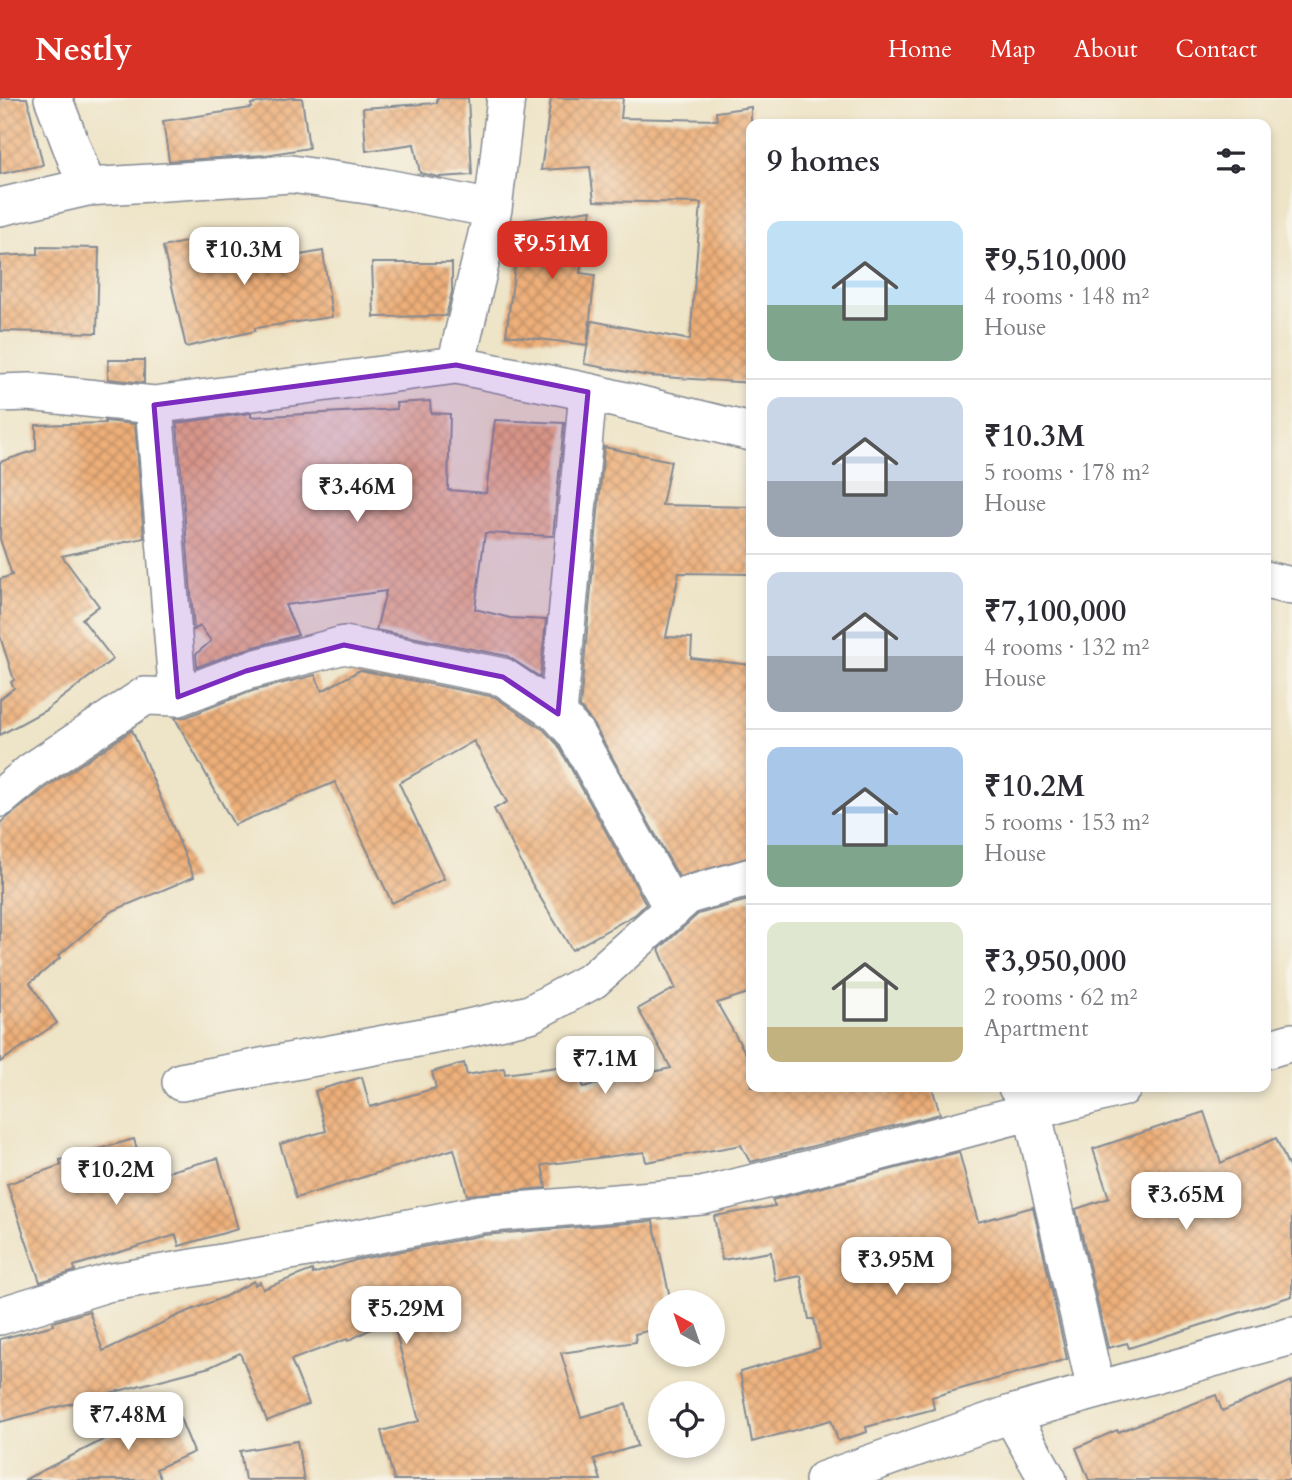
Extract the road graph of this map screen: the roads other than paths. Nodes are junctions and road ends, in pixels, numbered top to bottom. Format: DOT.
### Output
graph roads {
  1 [pos="53,98"];
  2 [pos="506,98"];
  3 [pos="87,187"];
  4 [pos="0,207"];
  5 [pos="494,209"];
  6 [pos="456,365"];
  7 [pos="589,392"];
  8 [pos="0,393"];
  9 [pos="154,405"];
  10 [pos="746,431"];
  11 [pos="1271,581"];
  12 [pos="1292,586"];
  13 [pos="178,697"];
  14 [pos="558,714"];
  15 [pos="0,798"];
  16 [pos="746,878"];
  17 [pos="673,909"];
  18 [pos="1292,1042"];
  19 [pos="1271,1048"];
  20 [pos="181,1082"];
  21 [pos="1078,1092"];
  22 [pos="1025,1098"];
  23 [pos="0,1316"];
  24 [pos="1292,1336"];
  25 [pos="1096,1390"];
  26 [pos="1011,1414"];
  27 [pos="824,1480"];
  28 [pos="1048,1480"];
  1 -- 3 [label="street"];
  2 -- 5 [label="street"];
  3 -- 4 [label="street"];
  3 -- 5 [label="street"];
  5 -- 6 [label="street"];
  6 -- 7 [label="street"];
  6 -- 9 [label="street"];
  7 -- 10 [label="street"];
  7 -- 14 [label="street"];
  8 -- 9 [label="street"];
  9 -- 13 [label="street"];
  11 -- 12 [label="street"];
  13 -- 14 [label="street"];
  13 -- 15 [label="street"];
  14 -- 17 [label="street"];
  16 -- 17 [label="street"];
  17 -- 20 [label="street"];
  18 -- 19 [label="street"];
  21 -- 22 [label="street"];
  22 -- 23 [label="street"];
  22 -- 25 [label="street"];
  24 -- 25 [label="street"];
  25 -- 26 [label="street"];
  26 -- 27 [label="street"];
  26 -- 28 [label="street"];
}
